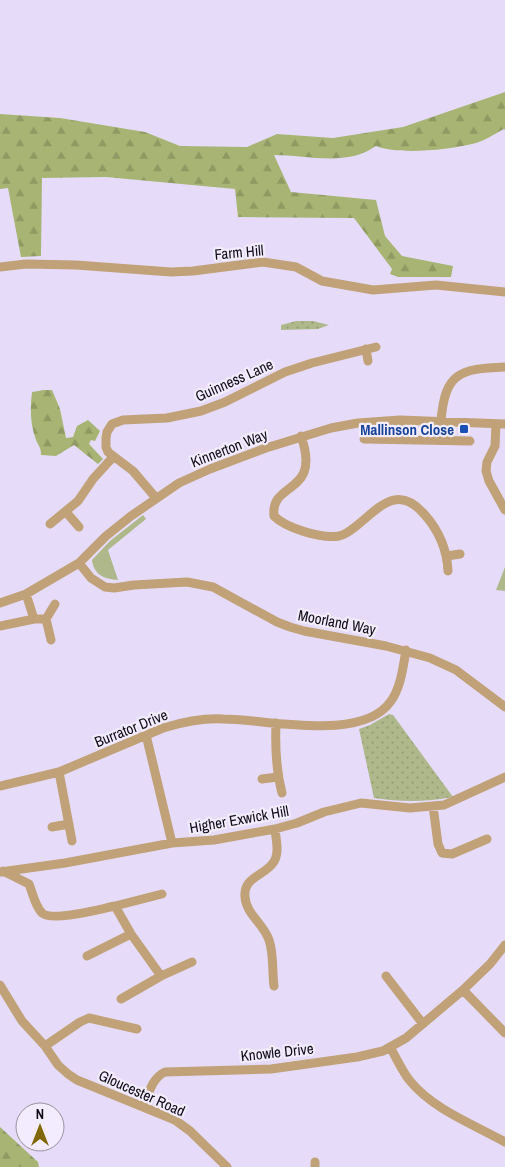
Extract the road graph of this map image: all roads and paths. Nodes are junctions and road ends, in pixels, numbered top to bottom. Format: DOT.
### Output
graph roads {
  1 [pos="0,267"];
  2 [pos="505,292"];
  3 [pos="376,347"];
  4 [pos="366,349"];
  5 [pos="368,361"];
  6 [pos="505,367"];
  7 [pos="400,420"];
  8 [pos="441,421"];
  9 [pos="500,424"];
  10 [pos="301,436"];
  11 [pos="364,439"];
  12 [pos="401,439"];
  13 [pos="470,440"];
  14 [pos="110,455"];
  15 [pos="156,498"];
  16 [pos="505,510"];
  17 [pos="66,512"];
  18 [pos="50,524"];
  19 [pos="80,527"];
  20 [pos="460,554"];
  21 [pos="447,556"];
  22 [pos="79,563"];
  23 [pos="448,571"];
  24 [pos="26,594"];
  25 [pos="0,604"];
  26 [pos="55,604"];
  27 [pos="34,619"];
  28 [pos="46,620"];
  29 [pos="0,626"];
  30 [pos="50,640"];
  31 [pos="406,650"];
  32 [pos="505,707"];
  33 [pos="276,723"];
  34 [pos="146,735"];
  35 [pos="59,772"];
  36 [pos="278,776"];
  37 [pos="505,777"];
  38 [pos="262,779"];
  39 [pos="0,786"];
  40 [pos="282,793"];
  41 [pos="433,806"];
  42 [pos="69,824"];
  43 [pos="52,827"];
  44 [pos="275,829"];
  45 [pos="488,839"];
  46 [pos="72,841"];
  47 [pos="172,844"];
  48 [pos="1,872"];
  49 [pos="162,894"];
  50 [pos="115,906"];
  51 [pos="131,934"];
  52 [pos="505,945"];
  53 [pos="87,956"];
  54 [pos="192,962"];
  55 [pos="161,976"];
  56 [pos="386,976"];
  57 [pos="0,985"];
  58 [pos="274,986"];
  59 [pos="463,990"];
  60 [pos="121,999"];
  61 [pos="422,1024"];
  62 [pos="137,1029"];
  63 [pos="505,1033"];
  64 [pos="44,1046"];
  65 [pos="390,1048"];
  66 [pos="144,1106"];
  67 [pos="505,1142"];
  68 [pos="228,1167"];
  1 -- 2 [label="street, Farm Hill"];
  3 -- 4 [label="street, Guinness Lane"];
  4 -- 5 [label="street"];
  4 -- 14 [label="street, Guinness Lane"];
  6 -- 8 [label="street"];
  7 -- 8 [label="street, Kinnerton Way"];
  7 -- 10 [label="street, Kinnerton Way"];
  7 -- 12 [label="street"];
  8 -- 9 [label="street, Kinnerton Way"];
  9 -- 16 [label="street"];
  10 -- 15 [label="street, Kinnerton Way"];
  10 -- 21 [label="street"];
  11 -- 12 [label="street"];
  12 -- 13 [label="street"];
  14 -- 15 [label="street"];
  14 -- 17 [label="street"];
  15 -- 22 [label="street, Kinnerton Way"];
  17 -- 18 [label="street"];
  17 -- 19 [label="street"];
  20 -- 21 [label="street"];
  21 -- 23 [label="street"];
  22 -- 24 [label="street, Kinnerton Way"];
  22 -- 31 [label="street, Moorland Way"];
  24 -- 25 [label="street, Kinnerton Way"];
  24 -- 27 [label="street"];
  26 -- 28 [label="street"];
  27 -- 28 [label="street"];
  27 -- 29 [label="street"];
  28 -- 30 [label="street"];
  31 -- 32 [label="street, Moorland Way"];
  31 -- 33 [label="street, Burrator Drive"];
  33 -- 34 [label="street, Burrator Drive"];
  33 -- 36 [label="street"];
  34 -- 35 [label="street, Burrator Drive"];
  34 -- 47 [label="street"];
  35 -- 39 [label="street, Burrator Drive"];
  35 -- 42 [label="street"];
  36 -- 38 [label="street"];
  36 -- 40 [label="street"];
  37 -- 41 [label="street, Higher Exwick Hill"];
  41 -- 44 [label="street, Higher Exwick Hill"];
  41 -- 45 [label="street"];
  42 -- 43 [label="street"];
  42 -- 46 [label="street"];
  44 -- 47 [label="street, Higher Exwick Hill"];
  44 -- 58 [label="street"];
  47 -- 48 [label="street, Higher Exwick Hill"];
  48 -- 50 [label="street"];
  49 -- 50 [label="street"];
  50 -- 51 [label="street"];
  51 -- 53 [label="street"];
  51 -- 55 [label="street"];
  52 -- 59 [label="street, Knowle Drive"];
  54 -- 55 [label="street"];
  55 -- 60 [label="street"];
  56 -- 61 [label="street"];
  57 -- 64 [label="street, Gloucester Road"];
  59 -- 61 [label="street, Knowle Drive"];
  59 -- 63 [label="street"];
  61 -- 65 [label="street, Knowle Drive"];
  62 -- 64 [label="street"];
  64 -- 66 [label="street, Gloucester Road"];
  65 -- 66 [label="street, Knowle Drive"];
  65 -- 67 [label="street"];
  66 -- 68 [label="street, Gloucester Road"];
}
